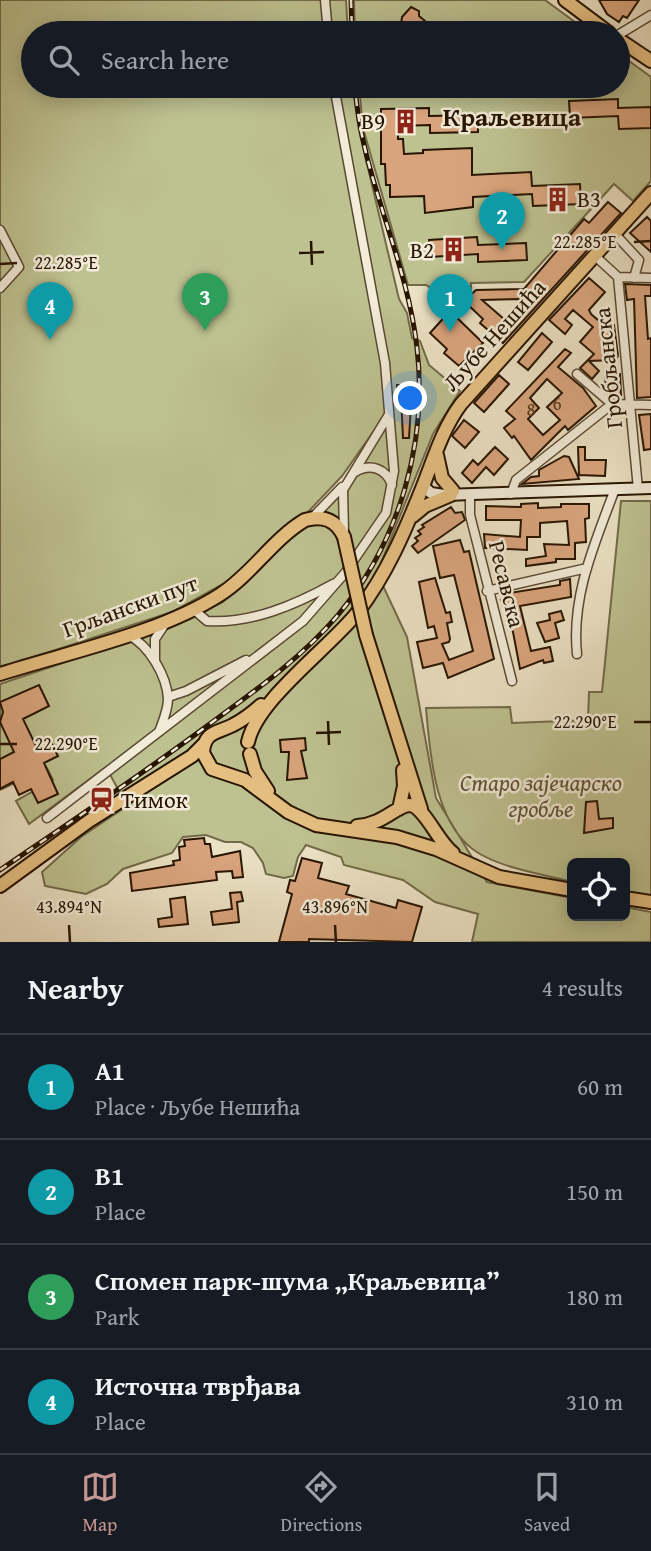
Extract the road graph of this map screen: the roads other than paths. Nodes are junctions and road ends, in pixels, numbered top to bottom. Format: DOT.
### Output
graph roads {
  1 [pos="325,0"];
  2 [pos="565,0"];
  3 [pos="651,15"];
  4 [pos="327,21"];
  5 [pos="593,21"];
  6 [pos="630,29"];
  7 [pos="630,46"];
  8 [pos="651,61"];
  9 [pos="336,98"];
  10 [pos="651,193"];
  11 [pos="0,230"];
  12 [pos="614,233"];
  13 [pos="594,256"];
  14 [pos="618,277"];
  15 [pos="634,278"];
  16 [pos="651,278"];
  17 [pos="0,288"];
  18 [pos="577,374"];
  19 [pos="612,404"];
  20 [pos="632,404"];
  21 [pos="651,405"];
  22 [pos="390,410"];
  23 [pos="436,451"];
  24 [pos="349,478"];
  25 [pos="423,485"];
  26 [pos="393,488"];
  27 [pos="651,488"];
  28 [pos="615,489"];
  29 [pos="638,489"];
  30 [pos="458,494"];
  31 [pos="511,494"];
  32 [pos="410,518"];
  33 [pos="312,519"];
  34 [pos="344,537"];
  35 [pos="587,568"];
  36 [pos="338,581"];
  37 [pos="487,591"];
  38 [pos="193,609"];
  39 [pos="170,619"];
  40 [pos="126,634"];
  41 [pos="267,649"];
  42 [pos="577,654"];
  43 [pos="155,663"];
  44 [pos="309,664"];
  45 [pos="0,674"];
  46 [pos="512,681"];
  47 [pos="168,697"];
  48 [pos="229,727"];
  49 [pos="159,732"];
  50 [pos="204,744"];
  51 [pos="400,746"];
  52 [pos="249,748"];
  53 [pos="212,769"];
  54 [pos="230,774"];
  55 [pos="125,797"];
  56 [pos="421,809"];
  57 [pos="397,811"];
  58 [pos="47,818"];
  59 [pos="428,822"];
  60 [pos="397,837"];
  61 [pos="412,841"];
  62 [pos="540,885"];
  63 [pos="0,886"];
  64 [pos="567,889"];
  65 [pos="630,899"];
  66 [pos="651,902"];
  1 -- 4 [label="street"];
  2 -- 5 [label="main road"];
  3 -- 6 [label="street"];
  7 -- 8 [label="main road"];
  9 -- 22 [label="street"];
  10 -- 12 [label="main road, Љубе Нешића"];
  11 -- 17 [label="street"];
  12 -- 13 [label="main road, Љубе Нешића"];
  12 -- 15 [label="street"];
  13 -- 14 [label="street, Гробљанска"];
  13 -- 23 [label="main road, Љубе Нешића"];
  14 -- 15 [label="street"];
  14 -- 20 [label="street, Гробљанска"];
  15 -- 16 [label="street"];
  18 -- 19 [label="street"];
  19 -- 20 [label="street"];
  19 -- 31 [label="street"];
  20 -- 21 [label="street"];
  20 -- 29 [label="street, Гробљанска"];
  22 -- 24 [label="street"];
  22 -- 26 [label="street"];
  23 -- 25 [label="main road, Љубе Нешића"];
  23 -- 30 [label="main road"];
  24 -- 26 [label="street"];
  24 -- 33 [label="street"];
  24 -- 34 [label="street"];
  25 -- 30 [label="street"];
  25 -- 32 [label="main road, Љубе Нешића"];
  26 -- 36 [label="street"];
  27 -- 29 [label="street"];
  28 -- 29 [label="street"];
  28 -- 31 [label="street"];
  28 -- 35 [label="street"];
  30 -- 31 [label="street"];
  30 -- 32 [label="main road"];
  30 -- 37 [label="street, Ресавска"];
  32 -- 44 [label="main road, Љубе Нешића"];
  33 -- 34 [label="main road"];
  33 -- 38 [label="main road, Грљански пут"];
  34 -- 51 [label="main road, bridge"];
  35 -- 37 [label="street"];
  35 -- 42 [label="street"];
  36 -- 38 [label="street"];
  36 -- 41 [label="street"];
  37 -- 46 [label="street, Ресавска"];
  38 -- 39 [label="main road, Грљански пут"];
  39 -- 40 [label="main road, Грљански пут"];
  39 -- 43 [label="street"];
  40 -- 43 [label="street"];
  40 -- 45 [label="main road, Грљански пут"];
  41 -- 47 [label="street"];
  41 -- 49 [label="street"];
  43 -- 47 [label="street"];
  44 -- 48 [label="main road"];
  44 -- 52 [label="main road"];
  47 -- 49 [label="street"];
  48 -- 50 [label="main road"];
  48 -- 52 [label="main road"];
  49 -- 58 [label="street"];
  50 -- 53 [label="main road"];
  50 -- 55 [label="main road"];
  51 -- 56 [label="main road"];
  51 -- 57 [label="main road"];
  52 -- 54 [label="main road"];
  52 -- 57 [label="main road"];
  53 -- 54 [label="main road"];
  53 -- 55 [label="main road"];
  54 -- 60 [label="main road"];
  55 -- 63 [label="main road"];
  56 -- 57 [label="main road"];
  56 -- 59 [label="main road"];
  57 -- 60 [label="main road"];
  59 -- 61 [label="main road"];
  59 -- 62 [label="main road"];
  60 -- 61 [label="main road"];
  61 -- 62 [label="main road"];
  62 -- 64 [label="main road"];
  65 -- 66 [label="main road"];
}
